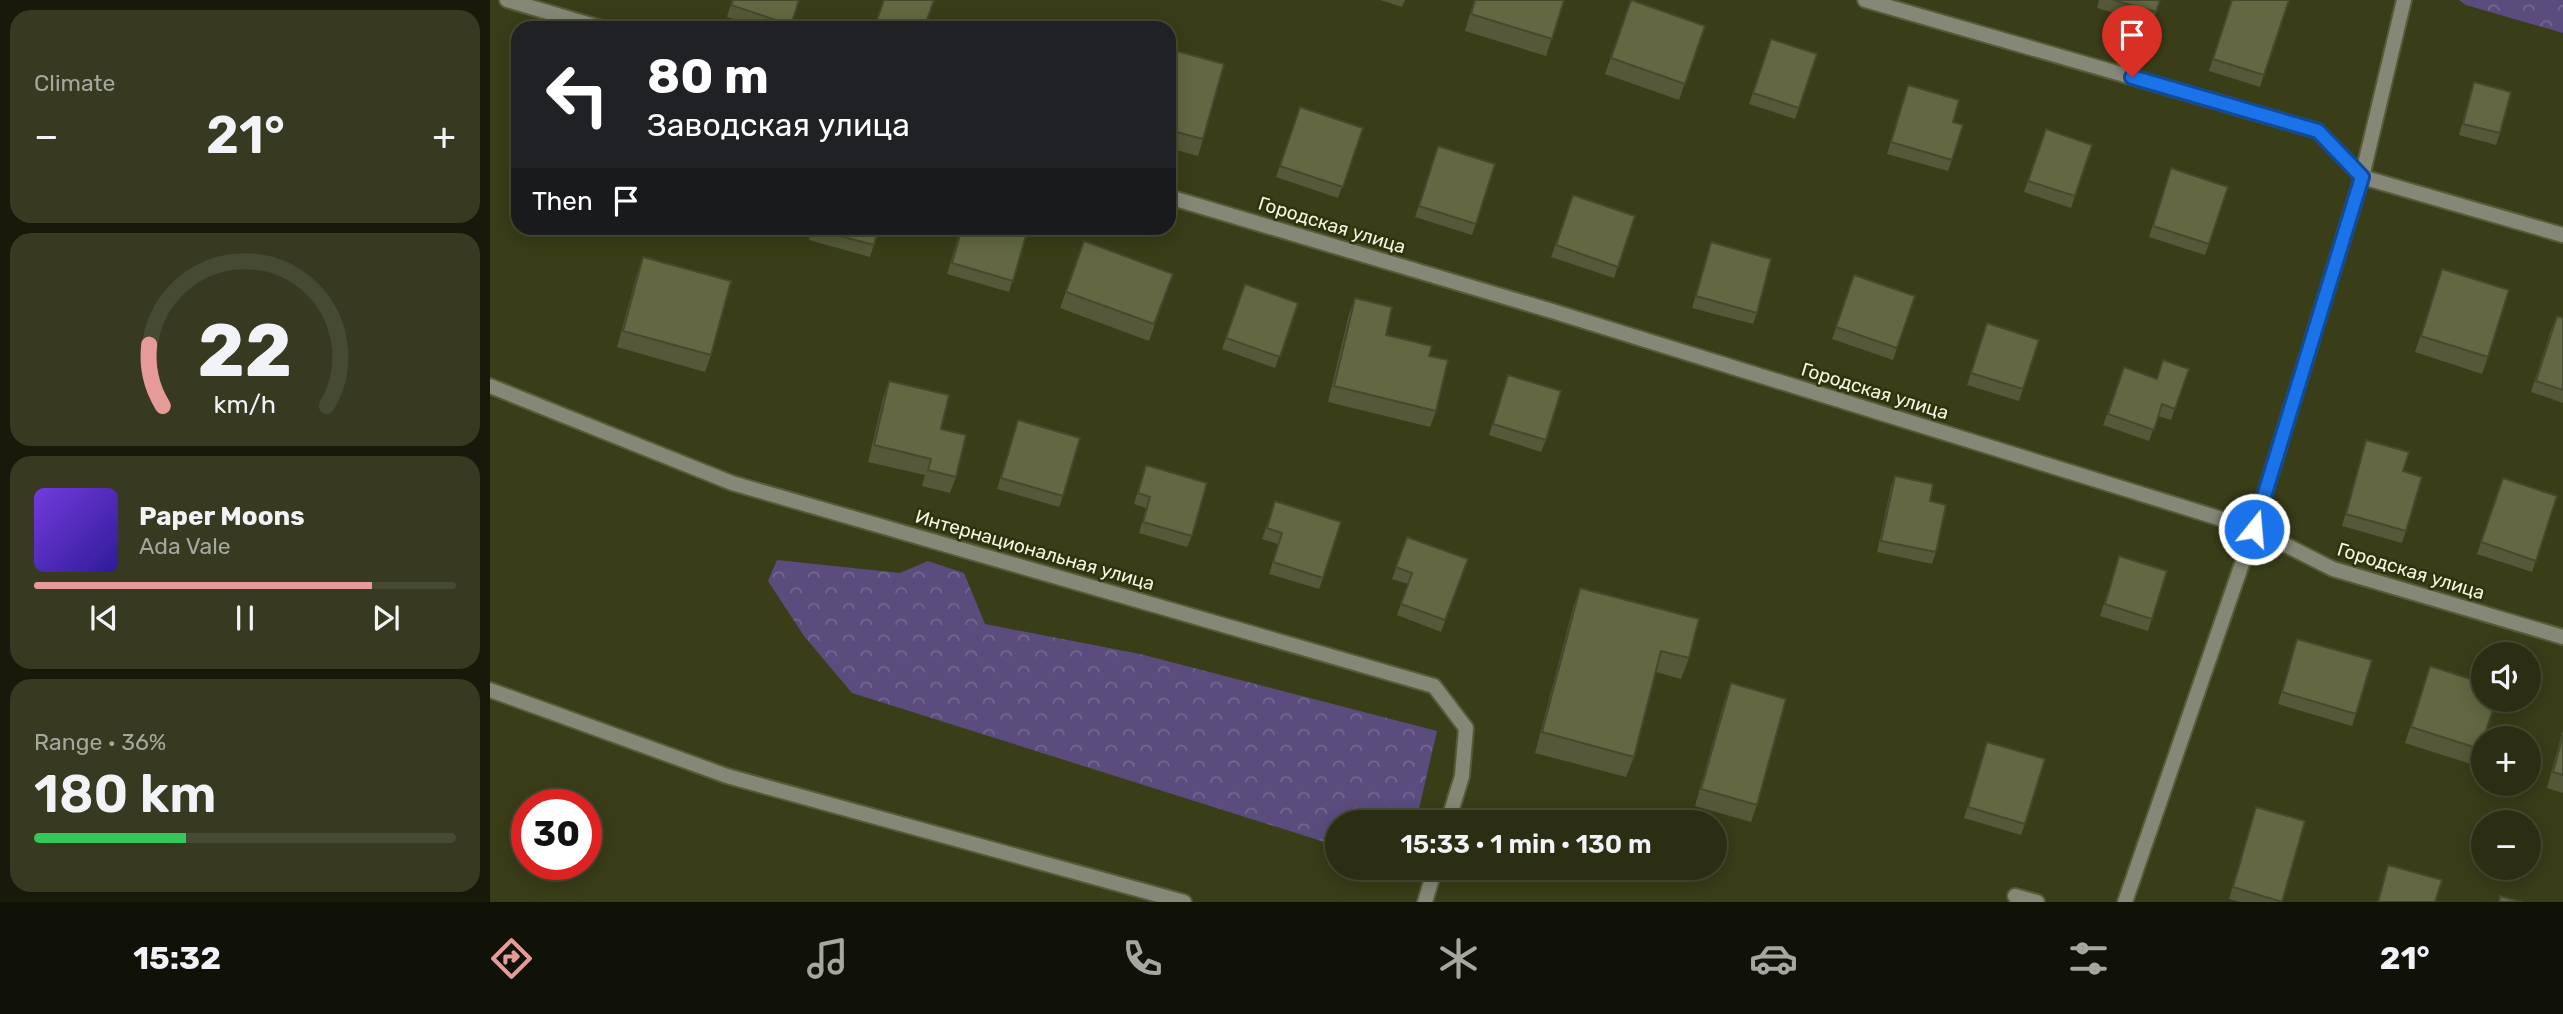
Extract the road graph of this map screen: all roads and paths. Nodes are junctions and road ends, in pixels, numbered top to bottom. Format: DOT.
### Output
graph roads {
  1 [pos="507,0"];
  2 [pos="1864,0"];
  3 [pos="2404,0"];
  4 [pos="578,21"];
  5 [pos="2362,177"];
  6 [pos="1176,199"];
  7 [pos="2563,235"];
  8 [pos="490,386"];
  9 [pos="2254,529"];
  10 [pos="2563,637"];
  11 [pos="490,690"];
  12 [pos="1452,810"];
  13 [pos="1431,880"];
  14 [pos="2015,896"];
  15 [pos="1184,902"];
  16 [pos="1425,902"];
  17 [pos="2037,902"];
  18 [pos="2125,902"];
  1 -- 4 [label="street"];
  2 -- 5 [label="street"];
  3 -- 5 [label="street"];
  5 -- 7 [label="street"];
  5 -- 9 [label="street"];
  6 -- 9 [label="street, Городская улица"];
  8 -- 12 [label="street, Интернациональная улица"];
  9 -- 10 [label="street, Городская улица"];
  9 -- 18 [label="street"];
  11 -- 15 [label="street"];
  13 -- 16 [label="street"];
  14 -- 17 [label="street"];
}
